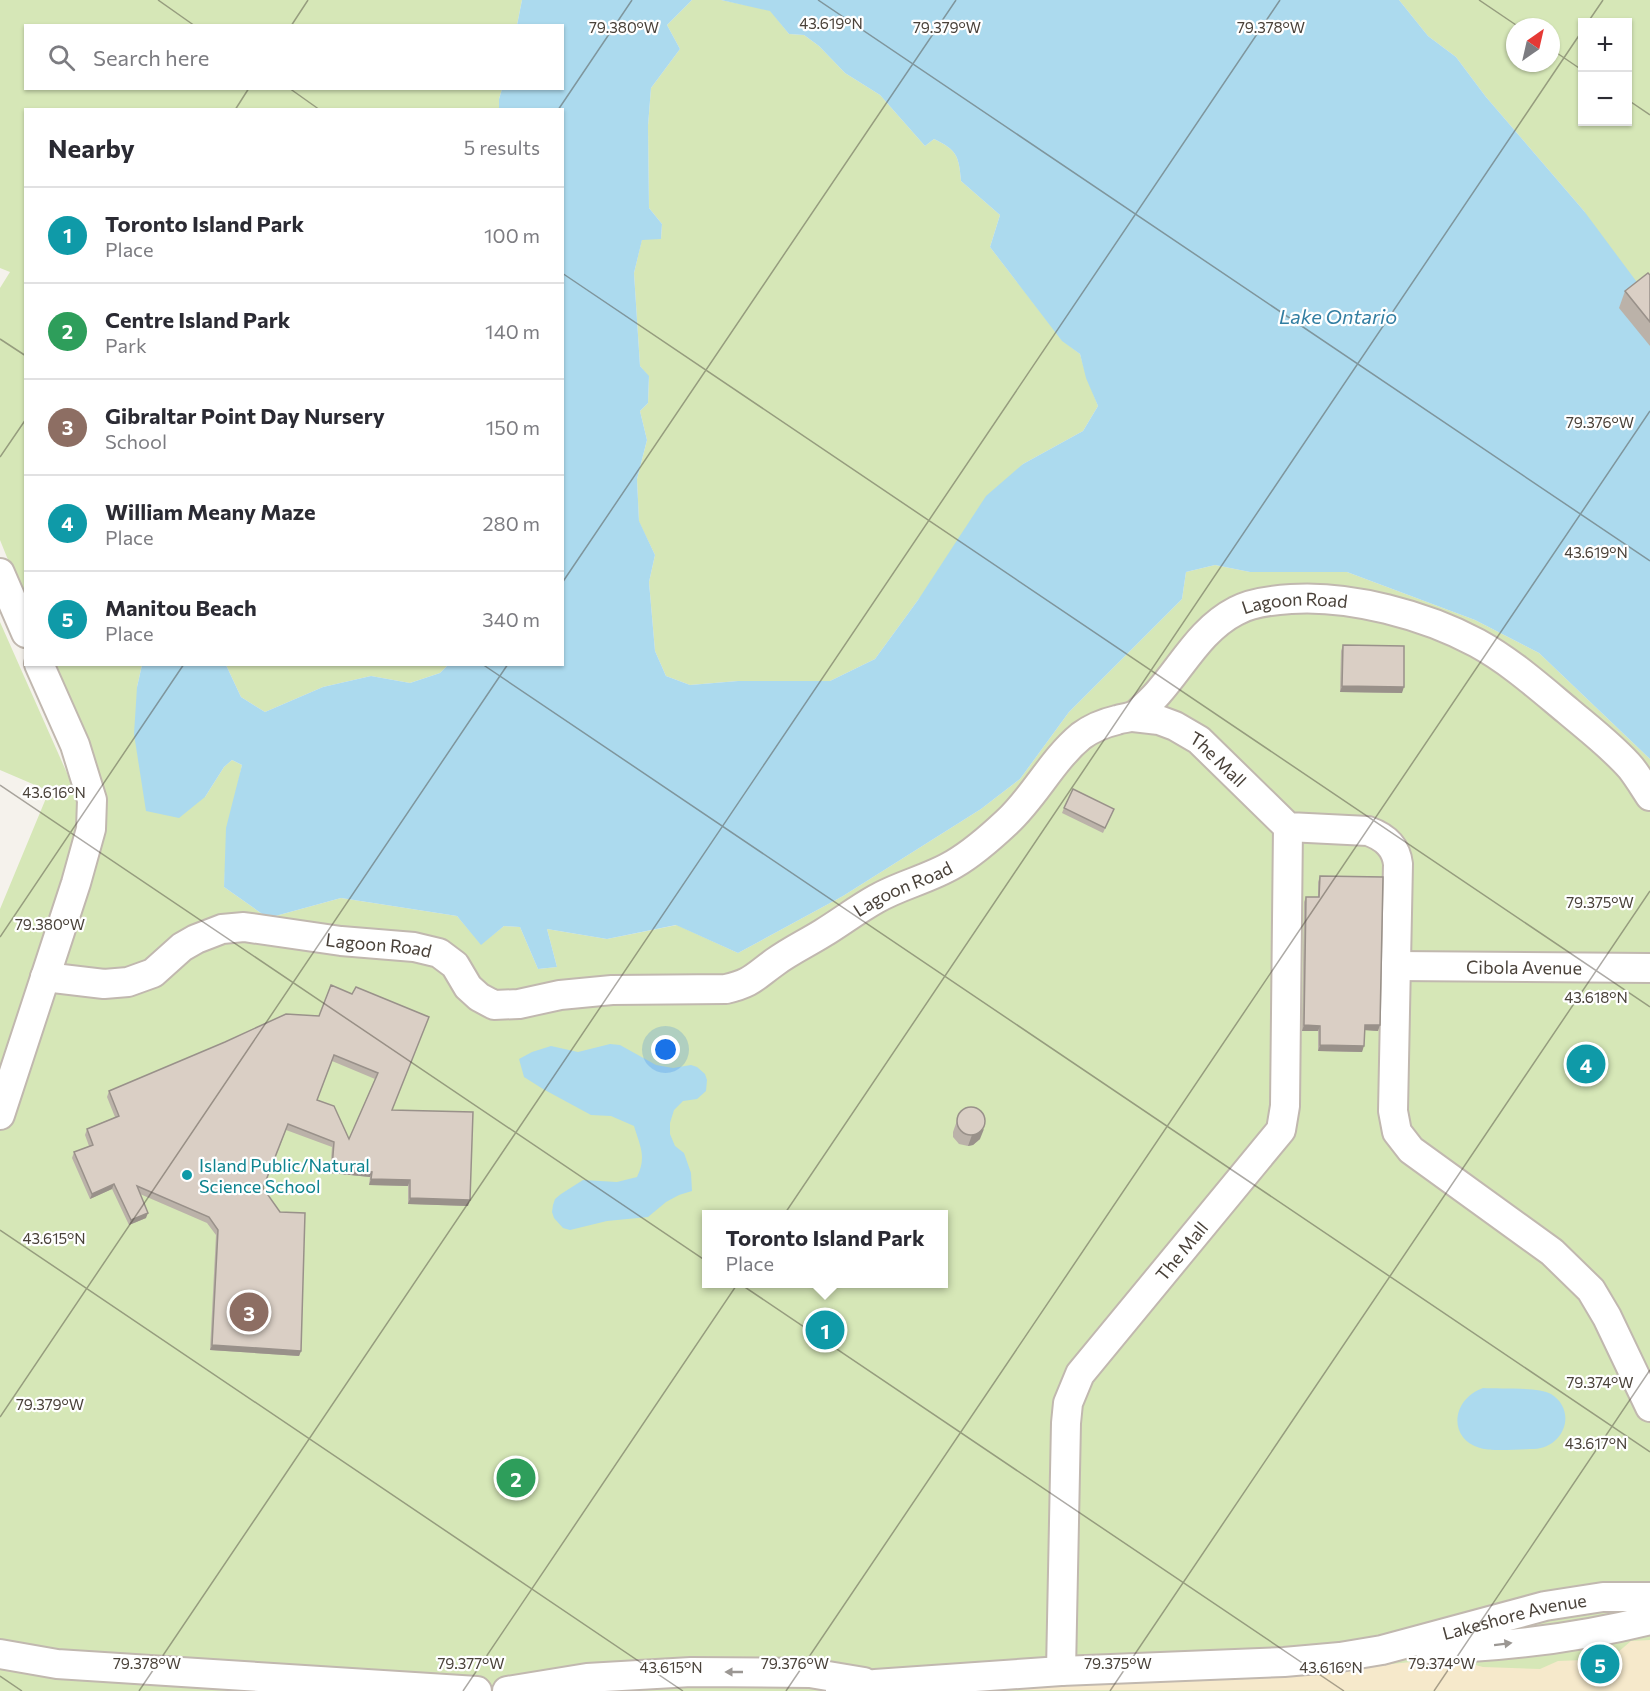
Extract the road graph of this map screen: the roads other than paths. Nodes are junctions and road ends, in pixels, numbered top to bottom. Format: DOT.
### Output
graph roads {
  1 [pos="0,573"];
  2 [pos="24,628"];
  3 [pos="40,666"];
  4 [pos="1133,717"];
  5 [pos="1650,796"];
  6 [pos="1288,827"];
  7 [pos="1396,966"];
  8 [pos="1650,968"];
  9 [pos="45,977"];
  10 [pos="0,1115"];
  11 [pos="1650,1407"];
  12 [pos="1650,1597"];
  13 [pos="1650,1620"];
  14 [pos="1382,1650"];
  15 [pos="0,1654"];
  16 [pos="1061,1671"];
  17 [pos="875,1684"];
  18 [pos="477,1691"];
  19 [pos="507,1691"];
  20 [pos="840,1691"];
  1 -- 2 [label="lane"];
  3 -- 9 [label="lane"];
  4 -- 5 [label="lane, Lagoon Road"];
  4 -- 6 [label="lane, The Mall"];
  4 -- 9 [label="lane, Lagoon Road"];
  6 -- 7 [label="lane"];
  6 -- 16 [label="lane, The Mall"];
  7 -- 8 [label="lane, Cibola Avenue"];
  7 -- 11 [label="lane"];
  9 -- 10 [label="lane"];
  12 -- 14 [label="lane, Lakeshore Avenue"];
  14 -- 13 [label="lane, Lakeshore Avenue, one-way"];
  14 -- 16 [label="lane, Lakeshore Avenue"];
  15 -- 18 [label="lane"];
  16 -- 17 [label="lane, Lakeshore Avenue"];
  17 -- 19 [label="lane, Lakeshore Avenue, one-way"];
  17 -- 20 [label="lane, Lakeshore Avenue"];
}
